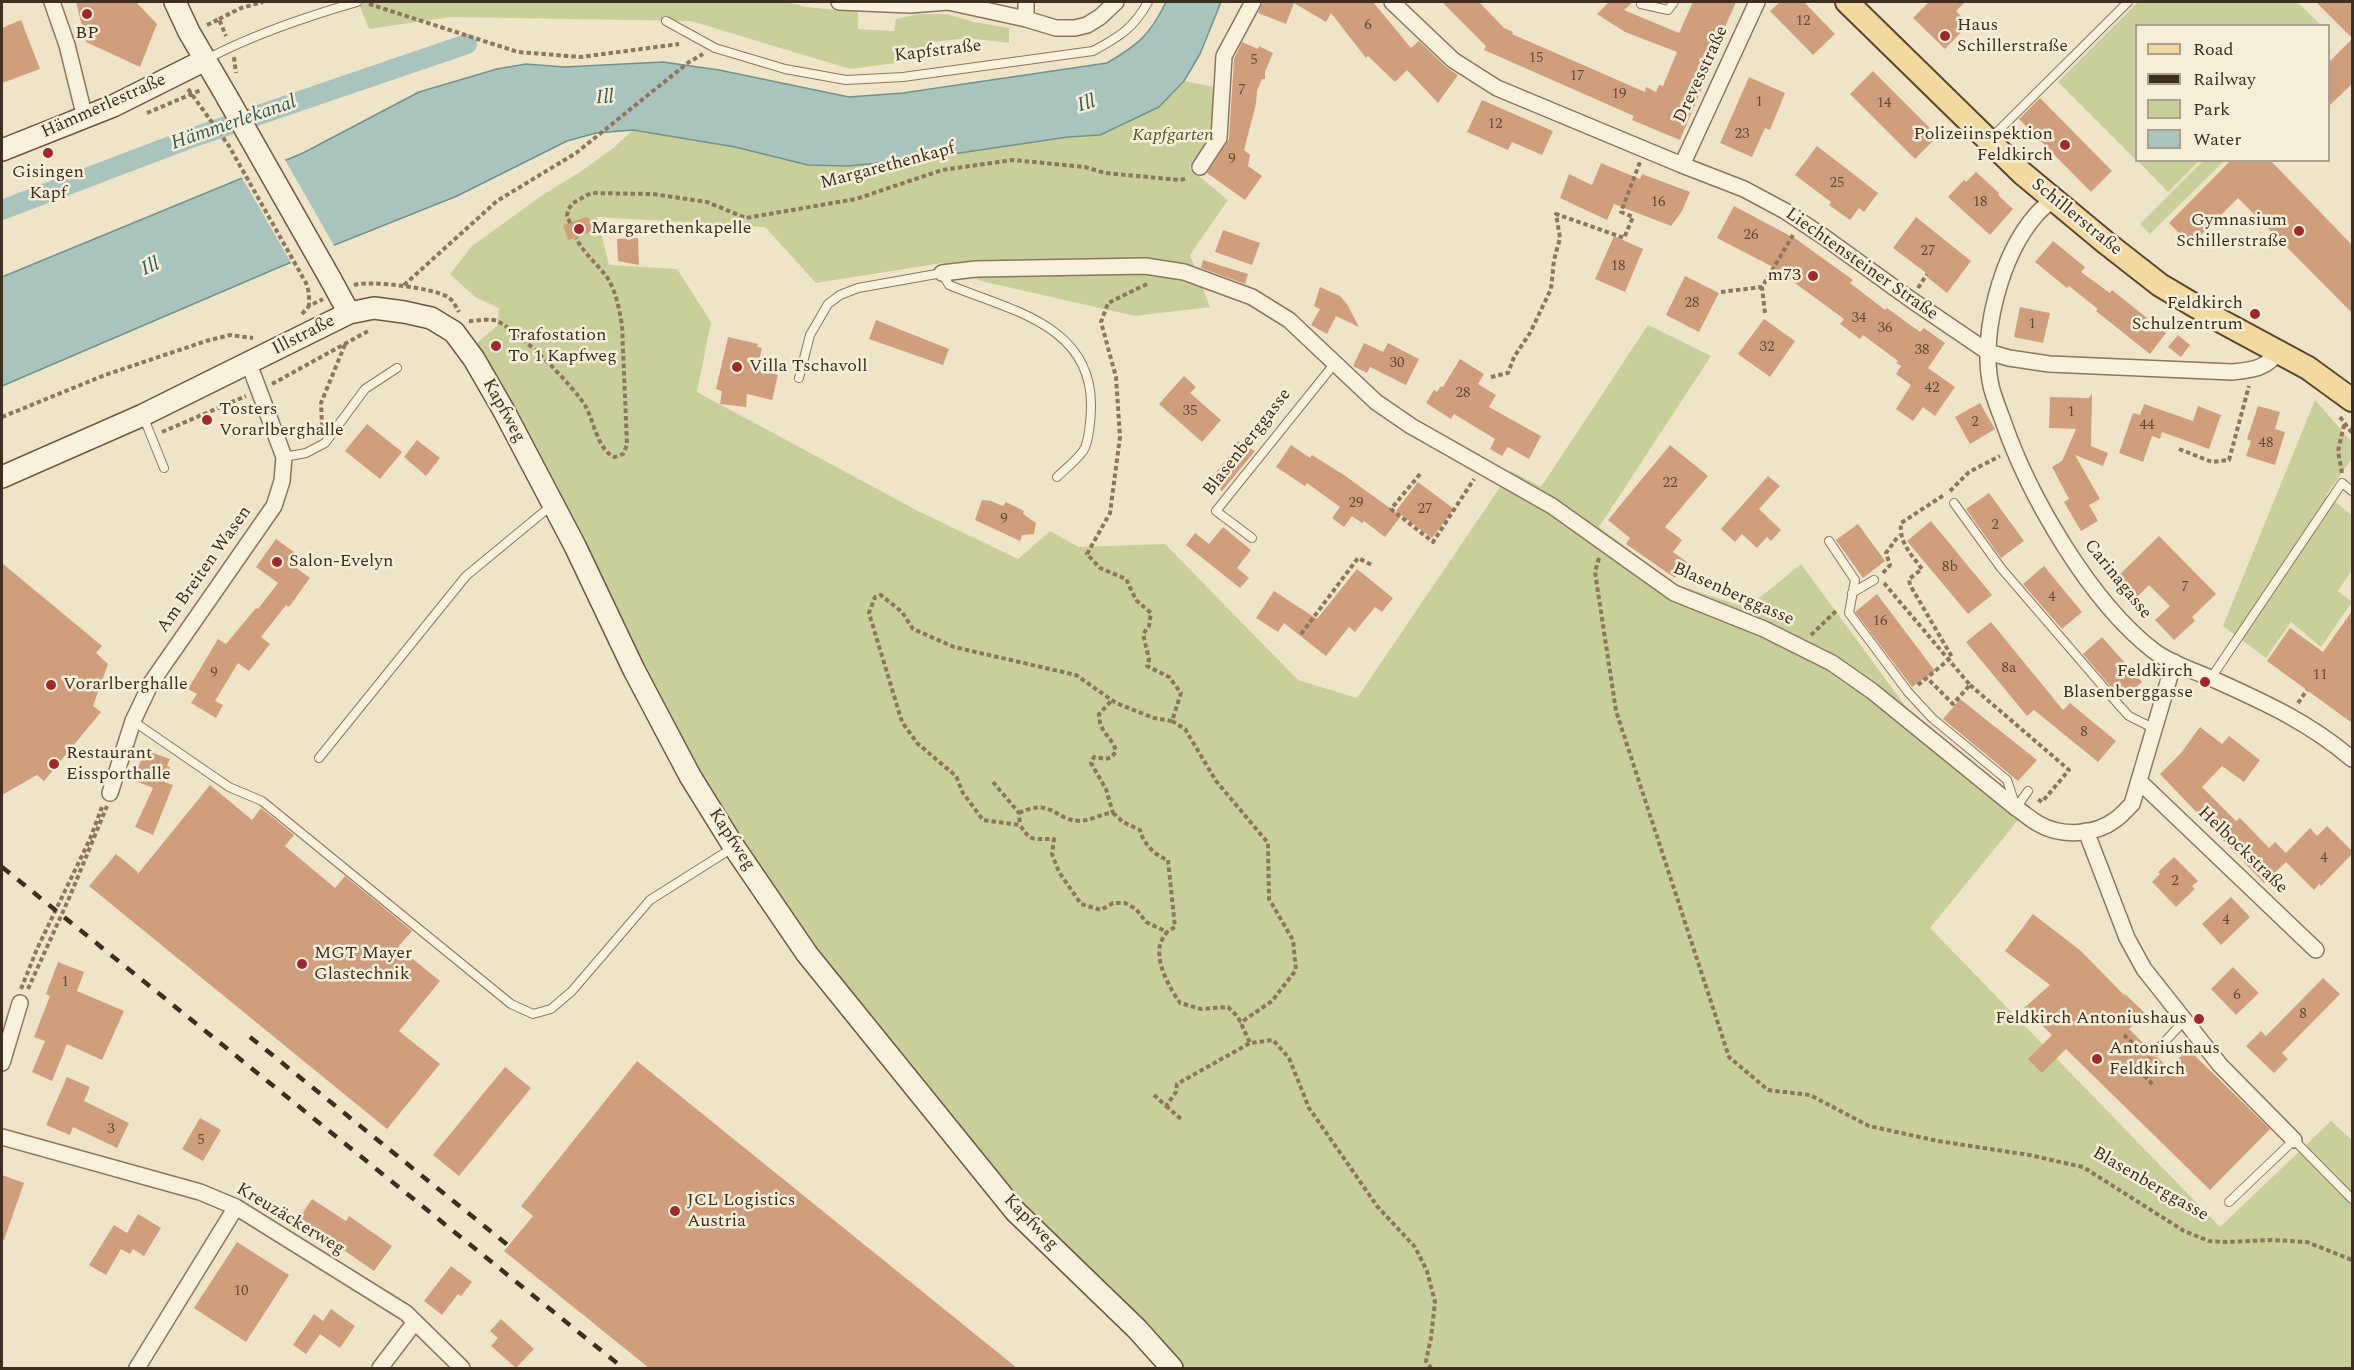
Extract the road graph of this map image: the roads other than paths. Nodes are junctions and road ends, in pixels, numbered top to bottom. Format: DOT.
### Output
graph roads {
  1 [pos="52,2"];
  2 [pos="175,2"];
  3 [pos="357,2"];
  4 [pos="839,2"];
  5 [pos="1026,2"];
  6 [pos="1116,2"];
  7 [pos="1148,2"];
  8 [pos="1253,2"];
  9 [pos="1674,2"];
  10 [pos="1757,2"];
  11 [pos="1847,2"];
  12 [pos="2128,2"];
  13 [pos="1398,4"];
  14 [pos="1641,4"];
  15 [pos="1026,19"];
  16 [pos="666,21"];
  17 [pos="205,60"];
  18 [pos="86,118"];
  19 [pos="1988,140"];
  20 [pos="2,150"];
  21 [pos="1682,165"];
  22 [pos="1200,167"];
  23 [pos="2053,200"];
  24 [pos="942,273"];
  25 [pos="348,313"];
  26 [pos="2278,351"];
  27 [pos="1988,352"];
  28 [pos="1335,363"];
  29 [pos="249,364"];
  30 [pos="397,368"];
  31 [pos="799,378"];
  32 [pos="2344,405"];
  33 [pos="142,415"];
  34 [pos="284,457"];
  35 [pos="164,468"];
  36 [pos="2,477"];
  37 [pos="1057,477"];
  38 [pos="2352,491"];
  39 [pos="1954,503"];
  40 [pos="553,504"];
  41 [pos="1252,538"];
  42 [pos="1829,541"];
  43 [pos="1874,580"];
  44 [pos="1852,593"];
  45 [pos="2174,662"];
  46 [pos="2211,678"];
  47 [pos="132,721"];
  48 [pos="2153,728"];
  49 [pos="319,758"];
  50 [pos="2352,759"];
  51 [pos="2140,782"];
  52 [pos="2028,790"];
  53 [pos="110,794"];
  54 [pos="2016,808"];
  55 [pos="2086,831"];
  56 [pos="734,847"];
  57 [pos="2316,950"];
  58 [pos="20,1003"];
  59 [pos="2184,1021"];
  60 [pos="2156,1051"];
  61 [pos="2,1063"];
  62 [pos="2,1137"];
  63 [pos="2294,1140"];
  64 [pos="2352,1199"];
  65 [pos="2229,1202"];
  66 [pos="236,1207"];
  67 [pos="415,1322"];
  68 [pos="137,1368"];
  69 [pos="380,1368"];
  70 [pos="462,1368"];
  71 [pos="1172,1368"];
  1 -- 18 [label="street"];
  2 -- 17 [label="street, Illstraße"];
  3 -- 17 [label="lane"];
  4 -- 15 [label="street"];
  5 -- 15 [label="street"];
  6 -- 15 [label="street"];
  7 -- 16 [label="lane, Kapfstraße"];
  8 -- 22 [label="street"];
  9 -- 14 [label="lane"];
  10 -- 21 [label="street, Drevesstraße"];
  11 -- 19 [label="main road, Schillerstraße"];
  12 -- 19 [label="lane"];
  13 -- 21 [label="street, Liechtensteiner Straße"];
  17 -- 18 [label="street, Hämmerlestraße"];
  17 -- 25 [label="street, Illstraße, bridge"];
  18 -- 20 [label="street, Hämmerlestraße"];
  19 -- 23 [label="main road, Schillerstraße"];
  21 -- 27 [label="street, Liechtensteiner Straße"];
  23 -- 26 [label="main road, Schillerstraße"];
  23 -- 27 [label="street, Carinagasse"];
  24 -- 28 [label="street, Blasenberggasse"];
  24 -- 31 [label="lane"];
  24 -- 37 [label="lane"];
  25 -- 29 [label="street, Illstraße"];
  25 -- 40 [label="street, Kapfweg"];
  26 -- 27 [label="street, Liechtensteiner Straße"];
  26 -- 32 [label="main road"];
  27 -- 45 [label="street, Carinagasse"];
  28 -- 41 [label="lane, Blasenberggasse"];
  28 -- 54 [label="street, Blasenberggasse"];
  29 -- 33 [label="street, Illstraße"];
  29 -- 34 [label="street, Am Breiten Wasen"];
  30 -- 34 [label="lane"];
  33 -- 35 [label="lane"];
  33 -- 36 [label="street, Illstraße"];
  34 -- 47 [label="street, Am Breiten Wasen"];
  38 -- 46 [label="lane"];
  39 -- 48 [label="lane"];
  40 -- 49 [label="lane"];
  40 -- 56 [label="street, Kapfweg"];
  42 -- 44 [label="lane"];
  43 -- 44 [label="lane"];
  44 -- 54 [label="lane"];
  45 -- 46 [label="street, Carinagasse"];
  45 -- 48 [label="street, Blasenberggasse"];
  46 -- 50 [label="street, Carinagasse"];
  47 -- 53 [label="street, Am Breiten Wasen"];
  47 -- 56 [label="lane"];
  48 -- 51 [label="street, Blasenberggasse"];
  51 -- 55 [label="street, Blasenberggasse"];
  51 -- 57 [label="street, Helbockstraße"];
  52 -- 54 [label="lane"];
  54 -- 55 [label="street, Blasenberggasse"];
  55 -- 59 [label="street"];
  56 -- 71 [label="street, Kapfweg"];
  58 -- 61 [label="street"];
  59 -- 60 [label="lane"];
  59 -- 63 [label="street"];
  62 -- 66 [label="street, Kreuzäckerweg"];
  63 -- 64 [label="lane"];
  63 -- 65 [label="lane, Blasenberggasse"];
  66 -- 67 [label="street, Kreuzäckerweg"];
  66 -- 68 [label="street"];
  67 -- 69 [label="street"];
  67 -- 70 [label="street, Kreuzäckerweg"];
}
